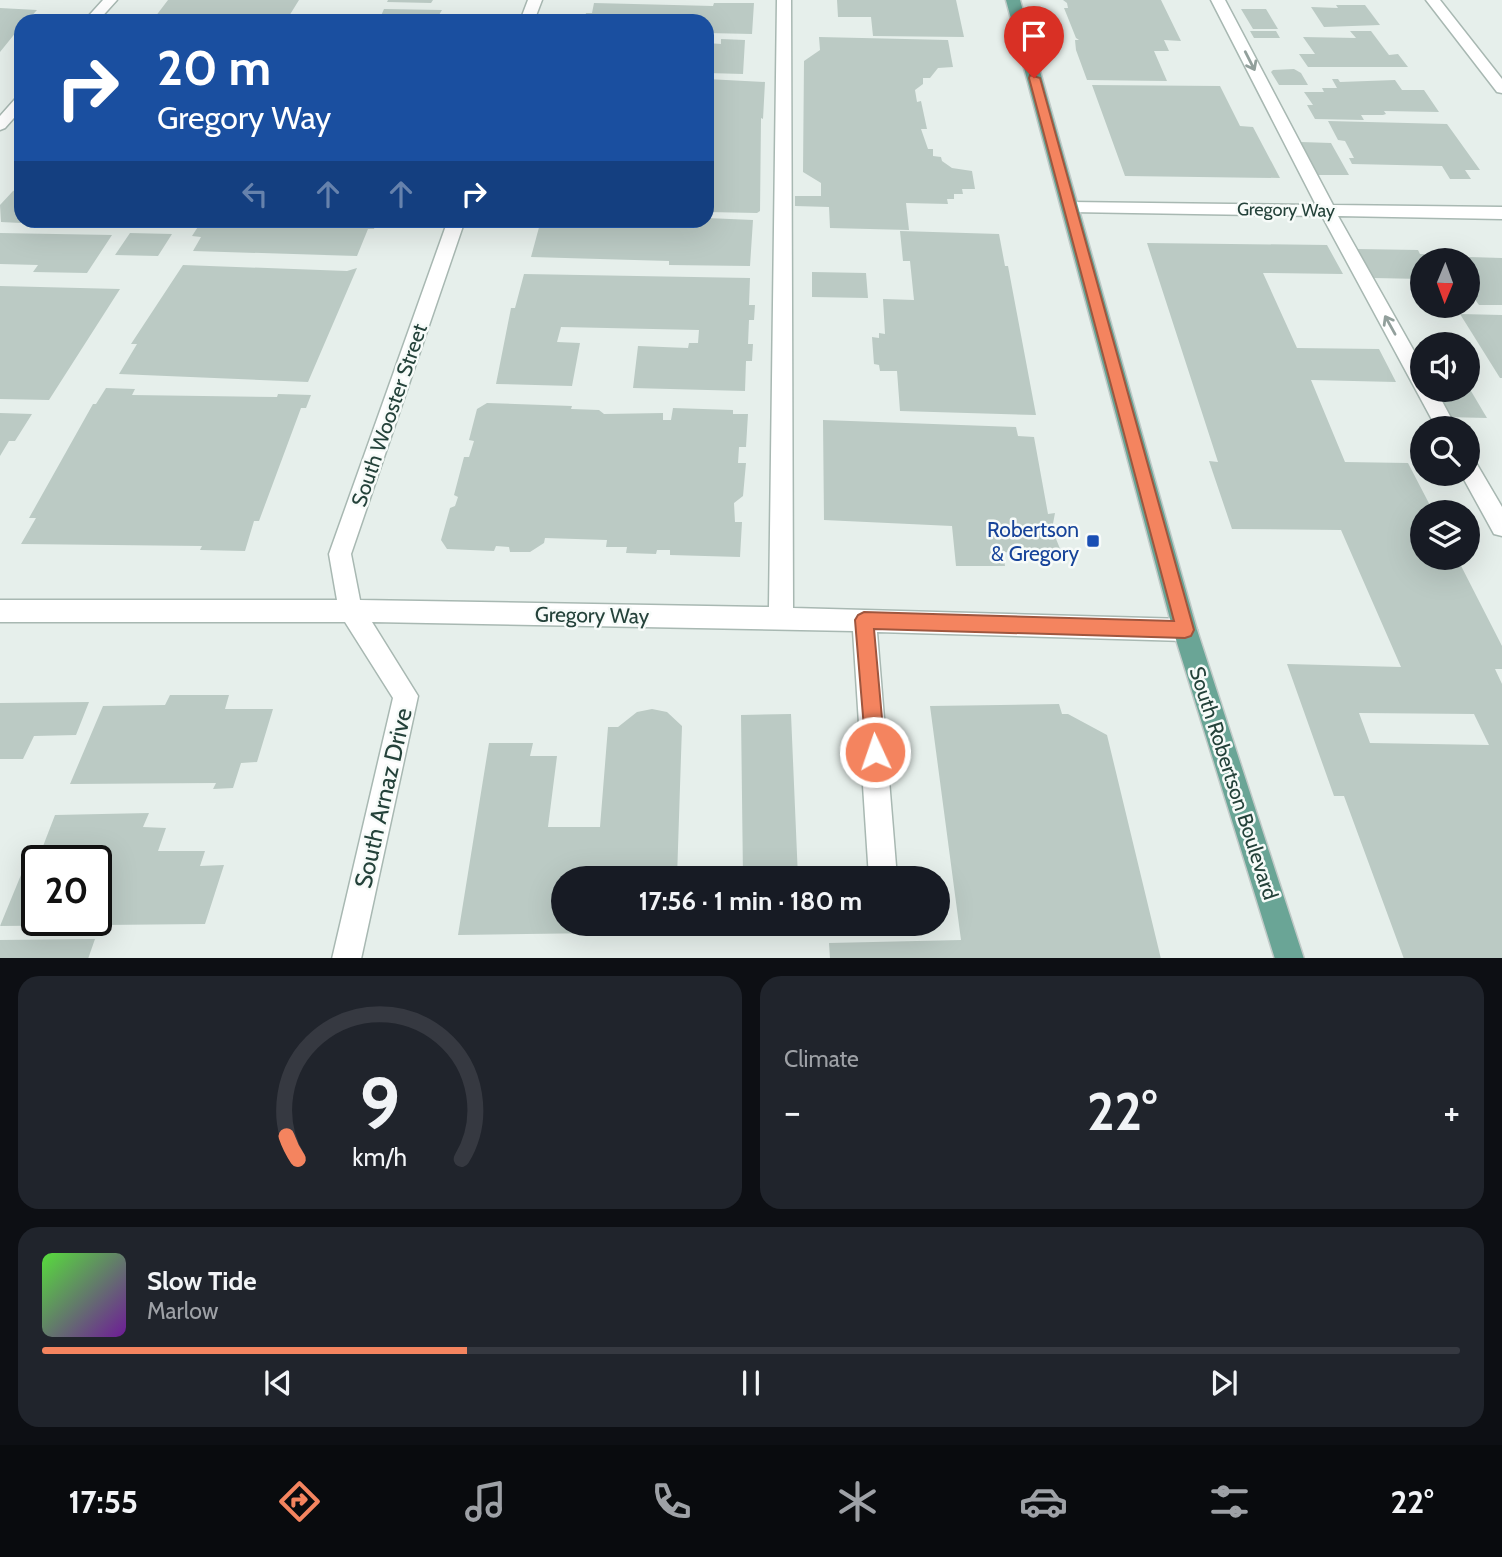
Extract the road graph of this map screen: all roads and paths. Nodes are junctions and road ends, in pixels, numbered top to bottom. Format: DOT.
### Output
graph roads {
  1 [pos="110,0"];
  2 [pos="784,0"];
  3 [pos="1013,0"];
  4 [pos="1218,0"];
  5 [pos="1433,0"];
  6 [pos="97,14"];
  7 [pos="1502,89"];
  8 [pos="14,109"];
  9 [pos="0,125"];
  10 [pos="1070,207"];
  11 [pos="1327,211"];
  12 [pos="1502,213"];
  13 [pos="454,228"];
  14 [pos="1410,361"];
  15 [pos="1479,486"];
  16 [pos="1502,527"];
  17 [pos="0,611"];
  18 [pos="351,611"];
  19 [pos="781,618"];
  20 [pos="864,620"];
  21 [pos="1185,630"];
  22 [pos="882,866"];
  23 [pos="346,958"];
  24 [pos="1290,958"];
  1 -- 6 [label="street"];
  2 -- 19 [label="street"];
  3 -- 10 [label="main road, South Robertson Boulevard"];
  4 -- 11 [label="street, one-way"];
  5 -- 7 [label="street"];
  8 -- 9 [label="street"];
  10 -- 11 [label="street, Gregory Way"];
  10 -- 21 [label="main road, South Robertson Boulevard"];
  11 -- 12 [label="street, Gregory Way"];
  14 -- 11 [label="street, one-way"];
  13 -- 18 [label="street, South Wooster Street"];
  15 -- 16 [label="street"];
  17 -- 18 [label="street, Gregory Way"];
  18 -- 19 [label="street, Gregory Way"];
  18 -- 23 [label="street, South Arnaz Drive"];
  19 -- 20 [label="street, Gregory Way"];
  20 -- 21 [label="street, Gregory Way"];
  20 -- 22 [label="street"];
  21 -- 24 [label="main road, South Robertson Boulevard"];
}
